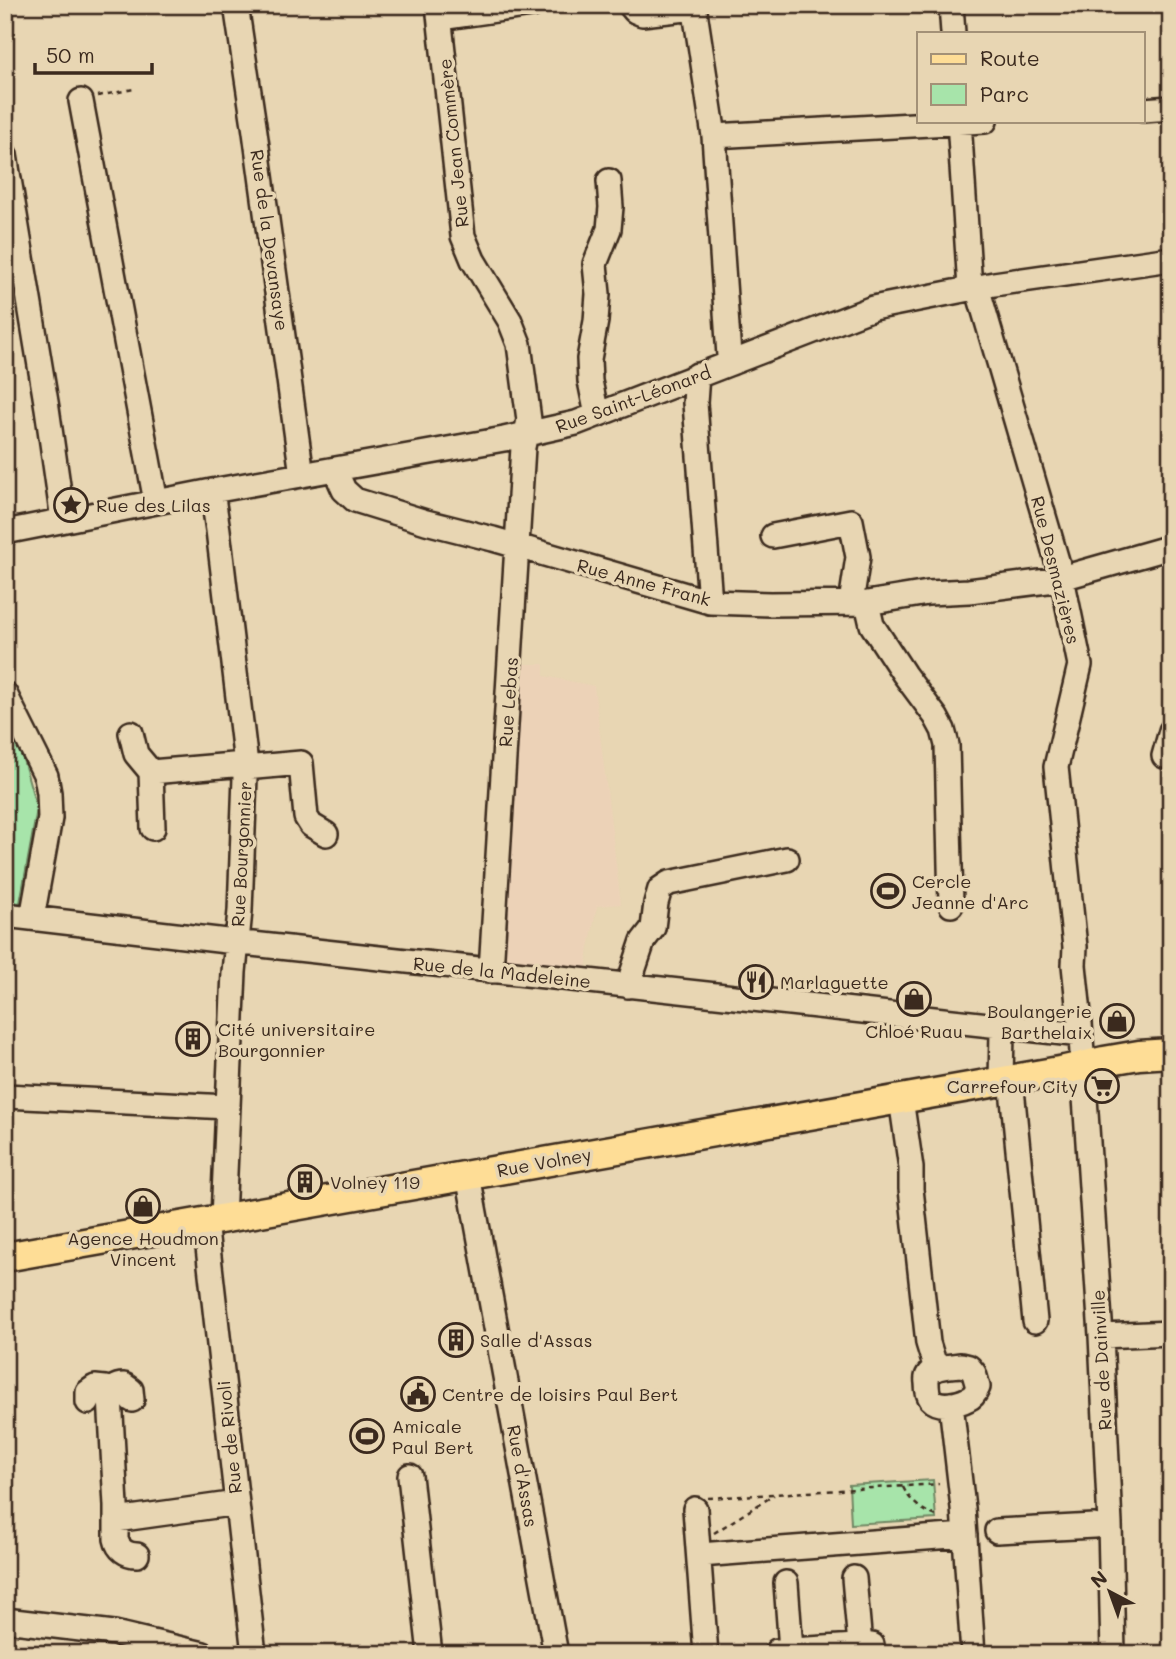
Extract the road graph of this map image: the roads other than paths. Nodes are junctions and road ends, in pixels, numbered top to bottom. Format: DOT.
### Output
graph roads {
  1 [pos="236,5"];
  2 [pos="532,5"];
  3 [pos="630,5"];
  4 [pos="951,5"];
  5 [pos="694,7"];
  6 [pos="439,12"];
  7 [pos="953,32"];
  8 [pos="81,101"];
  9 [pos="1171,108"];
  10 [pos="1144,110"];
  11 [pos="944,122"];
  12 [pos="960,122"];
  13 [pos="714,136"];
  14 [pos="5,155"];
  15 [pos="609,181"];
  16 [pos="1171,259"];
  17 [pos="973,287"];
  18 [pos="732,363"];
  19 [pos="697,376"];
  20 [pos="597,415"];
  21 [pos="527,434"];
  22 [pos="335,470"];
  23 [pos="302,475"];
  24 [pos="212,491"];
  25 [pos="156,502"];
  26 [pos="63,520"];
  27 [pos="5,532"];
  28 [pos="773,537"];
  29 [pos="517,547"];
  30 [pos="1171,547"];
  31 [pos="1062,579"];
  32 [pos="710,602"];
  33 [pos="859,603"];
  34 [pos="5,694"];
  35 [pos="1171,731"];
  36 [pos="131,733"];
  37 [pos="1164,756"];
  38 [pos="239,766"];
  39 [pos="151,772"];
  40 [pos="153,828"];
  41 [pos="326,834"];
  42 [pos="787,859"];
  43 [pos="951,905"];
  44 [pos="5,915"];
  45 [pos="32,918"];
  46 [pos="236,942"];
  47 [pos="491,971"];
  48 [pos="628,986"];
  49 [pos="999,1027"];
  50 [pos="1081,1035"];
  51 [pos="1171,1053"];
  52 [pos="1082,1067"];
  53 [pos="1006,1080"];
  54 [pos="5,1096"];
  55 [pos="901,1099"];
  56 [pos="228,1107"];
  57 [pos="468,1175"];
  58 [pos="214,1219"];
  59 [pos="5,1257"];
  60 [pos="1035,1321"];
  61 [pos="1171,1334"];
  62 [pos="1101,1336"];
  63 [pos="936,1368"];
  64 [pos="132,1399"];
  65 [pos="951,1404"];
  66 [pos="411,1476"];
  67 [pos="237,1503"];
  68 [pos="698,1504"];
  69 [pos="116,1520"];
  70 [pos="1094,1527"];
  71 [pos="997,1531"];
  72 [pos="965,1535"];
  73 [pos="704,1546"];
  74 [pos="137,1555"];
  75 [pos="854,1578"];
  76 [pos="786,1583"];
  77 [pos="5,1620"];
  78 [pos="118,1644"];
  79 [pos="203,1654"];
  80 [pos="254,1654"];
  81 [pos="430,1654"];
  82 [pos="556,1654"];
  83 [pos="706,1654"];
  84 [pos="973,1654"];
  85 [pos="1113,1654"];
  1 -- 23 [label="street, Rue de la Devansaye"];
  2 -- 6 [label="street"];
  3 -- 5 [label="street"];
  4 -- 7 [label="street"];
  5 -- 13 [label="street"];
  6 -- 21 [label="street, Rue Jean Commère"];
  8 -- 25 [label="street"];
  9 -- 10 [label="street"];
  11 -- 13 [label="street"];
  12 -- 17 [label="street, Rue Desmazières"];
  13 -- 18 [label="street"];
  14 -- 26 [label="street"];
  15 -- 20 [label="street"];
  16 -- 17 [label="street, Rue Saint-Léonard"];
  17 -- 18 [label="street, Rue Saint-Léonard"];
  17 -- 31 [label="street, Rue Desmazières"];
  18 -- 19 [label="street, Rue Saint-Léonard"];
  19 -- 20 [label="street, Rue Saint-Léonard"];
  19 -- 32 [label="street"];
  20 -- 21 [label="street, Rue Saint-Léonard"];
  21 -- 22 [label="street, Rue Saint-Léonard"];
  21 -- 29 [label="street, Rue Lebas"];
  22 -- 23 [label="street, Rue Saint-Léonard"];
  22 -- 29 [label="street, Rue Anne Frank"];
  23 -- 24 [label="street, Rue Saint-Léonard"];
  24 -- 25 [label="street, Rue Saint-Léonard"];
  24 -- 38 [label="street, Rue Bourgonnier"];
  25 -- 26 [label="street, Rue Saint-Léonard"];
  26 -- 27 [label="street, Rue Saint-Léonard"];
  28 -- 33 [label="street"];
  29 -- 32 [label="street, Rue Anne Frank"];
  29 -- 47 [label="street, Rue Lebas"];
  30 -- 31 [label="street, Rue Anne Frank"];
  31 -- 33 [label="street, Rue Anne Frank"];
  31 -- 50 [label="street, Rue Desmazières"];
  32 -- 33 [label="street, Rue Anne Frank"];
  33 -- 43 [label="street"];
  34 -- 45 [label="street"];
  35 -- 37 [label="street"];
  36 -- 39 [label="street"];
  38 -- 39 [label="street"];
  38 -- 41 [label="street"];
  38 -- 46 [label="street, Rue Bourgonnier"];
  39 -- 40 [label="street"];
  42 -- 48 [label="street"];
  44 -- 45 [label="street, Rue de la Madeleine"];
  45 -- 46 [label="street, Rue de la Madeleine"];
  46 -- 47 [label="street, Rue de la Madeleine"];
  46 -- 56 [label="street, Rue Bourgonnier"];
  47 -- 48 [label="street, Rue de la Madeleine"];
  48 -- 49 [label="street, Rue de la Madeleine"];
  49 -- 50 [label="street, Rue de la Madeleine"];
  49 -- 53 [label="street"];
  50 -- 52 [label="street, Rue Desmazières"];
  51 -- 52 [label="main road, Rue Volney"];
  52 -- 53 [label="main road, Rue Volney"];
  52 -- 62 [label="street, Rue de Dainville"];
  53 -- 55 [label="main road, Rue Volney"];
  53 -- 60 [label="street"];
  54 -- 56 [label="street"];
  55 -- 57 [label="main road, Rue Volney"];
  55 -- 63 [label="street"];
  56 -- 58 [label="street, Rue Bourgonnier"];
  57 -- 58 [label="main road, Rue Volney"];
  57 -- 82 [label="street, Rue d'Assas"];
  58 -- 59 [label="main road, Rue Volney"];
  58 -- 67 [label="street, Rue de Rivoli"];
  61 -- 62 [label="street"];
  62 -- 85 [label="street, Rue de Dainville"];
  63 -- 65 [label="street"];
  63 -- 65 [label="street"];
  64 -- 69 [label="street"];
  65 -- 72 [label="street"];
  66 -- 81 [label="street"];
  67 -- 69 [label="street"];
  67 -- 80 [label="street, Rue de Rivoli"];
  68 -- 73 [label="street"];
  69 -- 74 [label="street"];
  70 -- 71 [label="street"];
  72 -- 73 [label="street"];
  72 -- 84 [label="street"];
  73 -- 83 [label="street"];
  75 -- 76 [label="street"];
  77 -- 78 [label="street"];
  78 -- 79 [label="street"];
}
